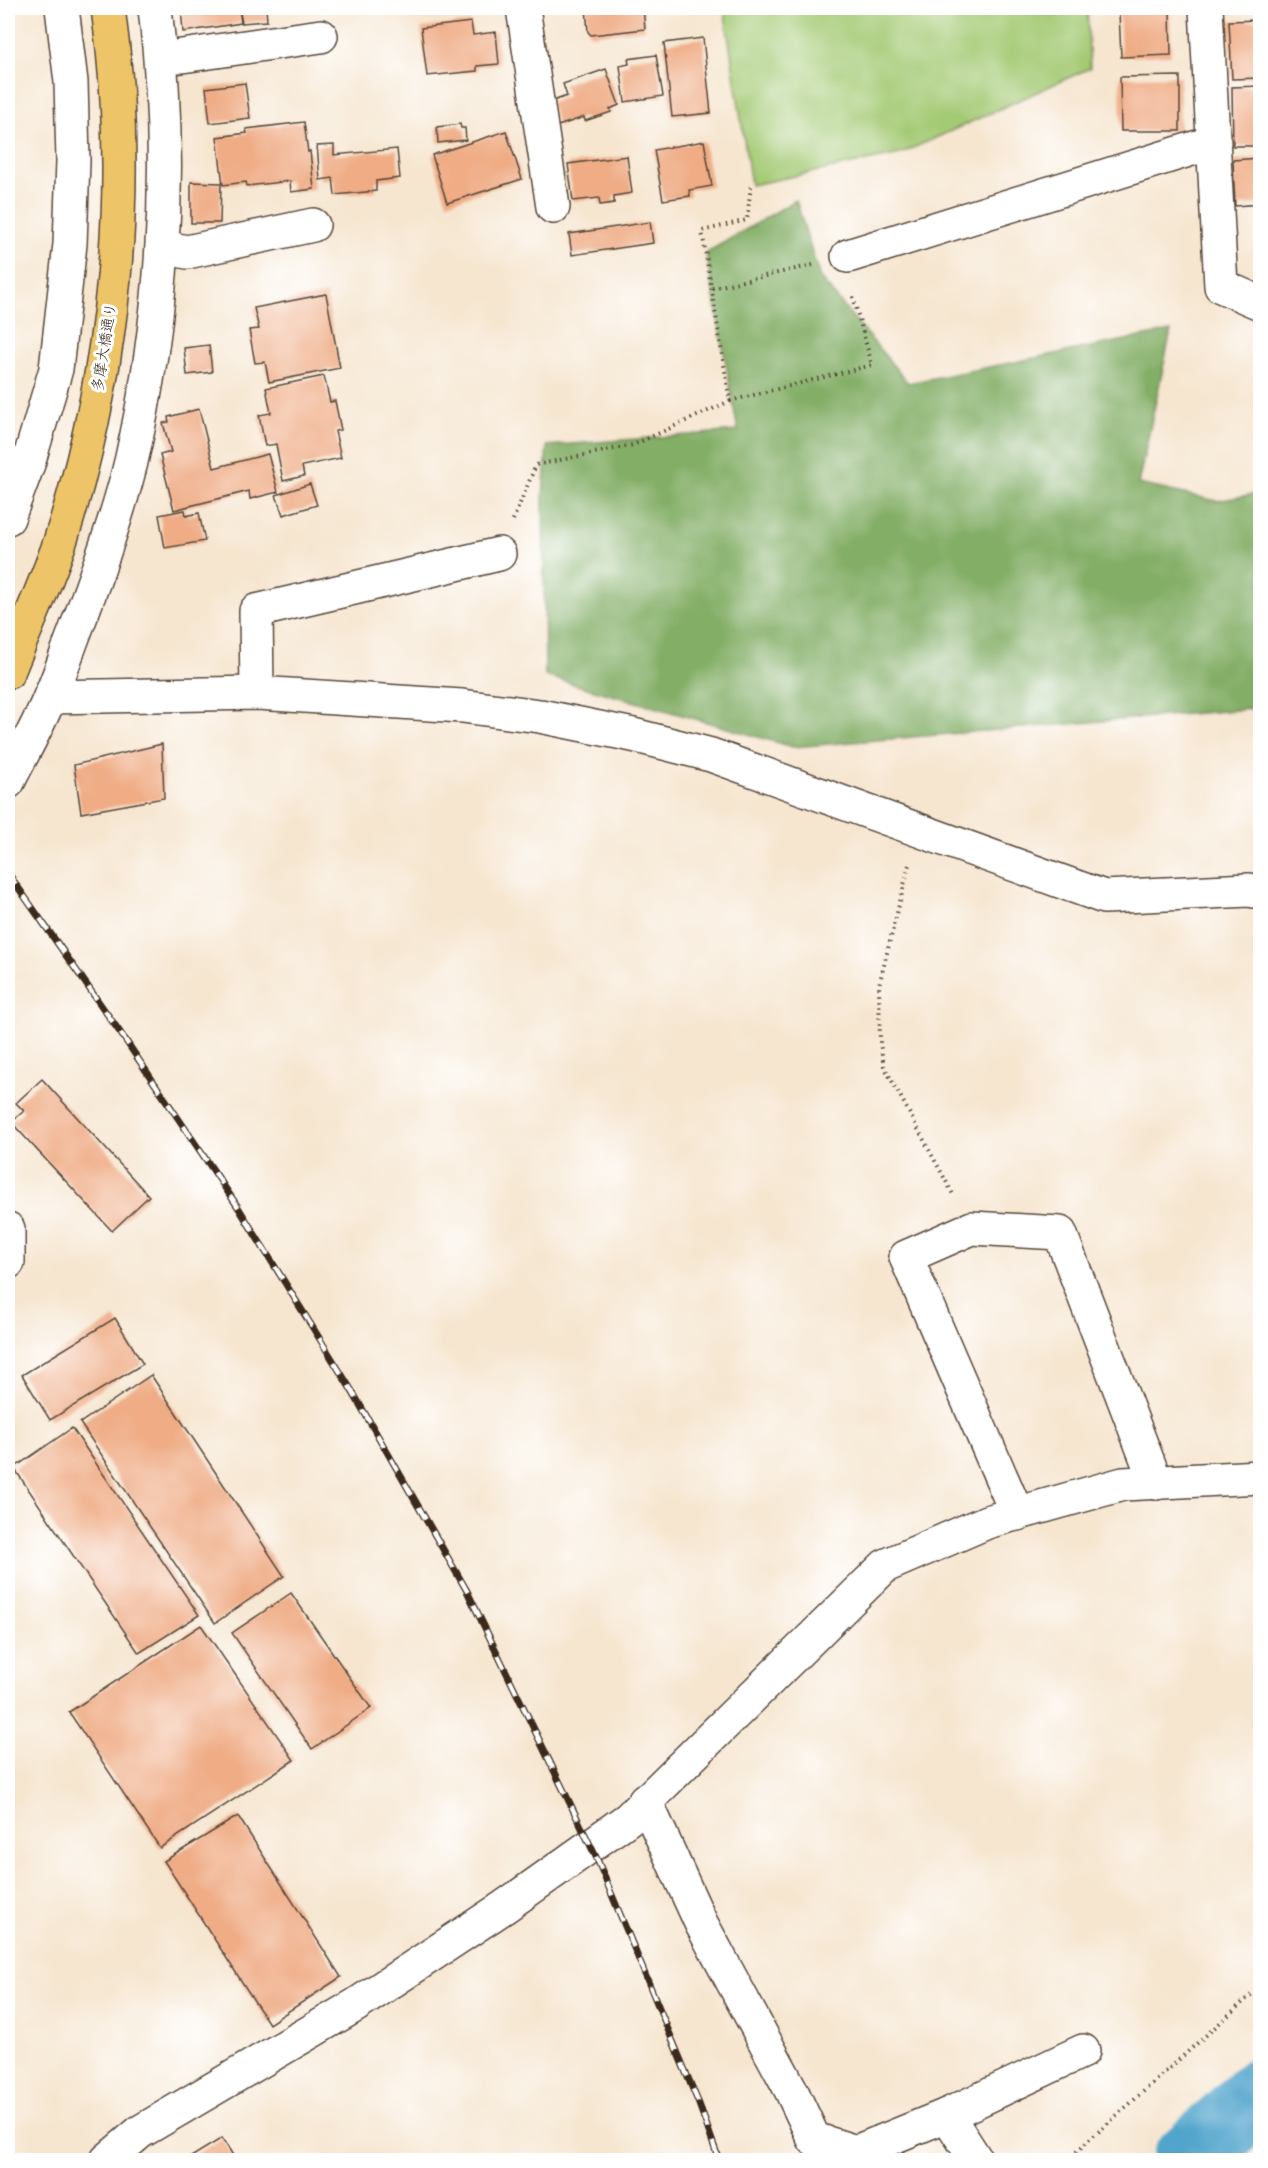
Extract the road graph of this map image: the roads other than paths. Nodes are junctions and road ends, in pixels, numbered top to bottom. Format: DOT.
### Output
graph roads {
  1 [pos="62,8"];
  2 [pos="108,8"];
  3 [pos="155,8"];
  4 [pos="523,8"];
  5 [pos="1206,8"];
  6 [pos="321,36"];
  7 [pos="161,59"];
  8 [pos="1214,142"];
  9 [pos="553,207"];
  10 [pos="313,225"];
  11 [pos="163,247"];
  12 [pos="848,256"];
  13 [pos="1260,303"];
  14 [pos="8,518"];
  15 [pos="499,554"];
  16 [pos="8,672"];
  17 [pos="257,693"];
  18 [pos="50,697"];
  19 [pos="8,782"];
  20 [pos="1260,892"];
  21 [pos="8,1229"];
  22 [pos="8,1262"];
  23 [pos="1258,1474"];
  24 [pos="1156,1483"];
  25 [pos="1017,1514"];
  26 [pos="645,1800"];
  27 [pos="1083,2051"];
  28 [pos="947,2115"];
  29 [pos="107,2160"];
  30 [pos="976,2160"];
  1 -- 14 [label="street"];
  2 -- 16 [label="main road, 多摩大橋通り"];
  3 -- 7 [label="street"];
  4 -- 9 [label="street"];
  5 -- 8 [label="street"];
  6 -- 7 [label="street"];
  7 -- 11 [label="street"];
  8 -- 12 [label="street"];
  8 -- 13 [label="street"];
  10 -- 11 [label="street"];
  11 -- 18 [label="street"];
  15 -- 17 [label="street"];
  17 -- 18 [label="street"];
  17 -- 20 [label="street"];
  18 -- 19 [label="street"];
  21 -- 22 [label="street"];
  23 -- 24 [label="street"];
  24 -- 25 [label="street"];
  24 -- 25 [label="street"];
  25 -- 26 [label="street"];
  26 -- 28 [label="street"];
  26 -- 29 [label="street"];
  27 -- 28 [label="street"];
  28 -- 30 [label="street"];
}
